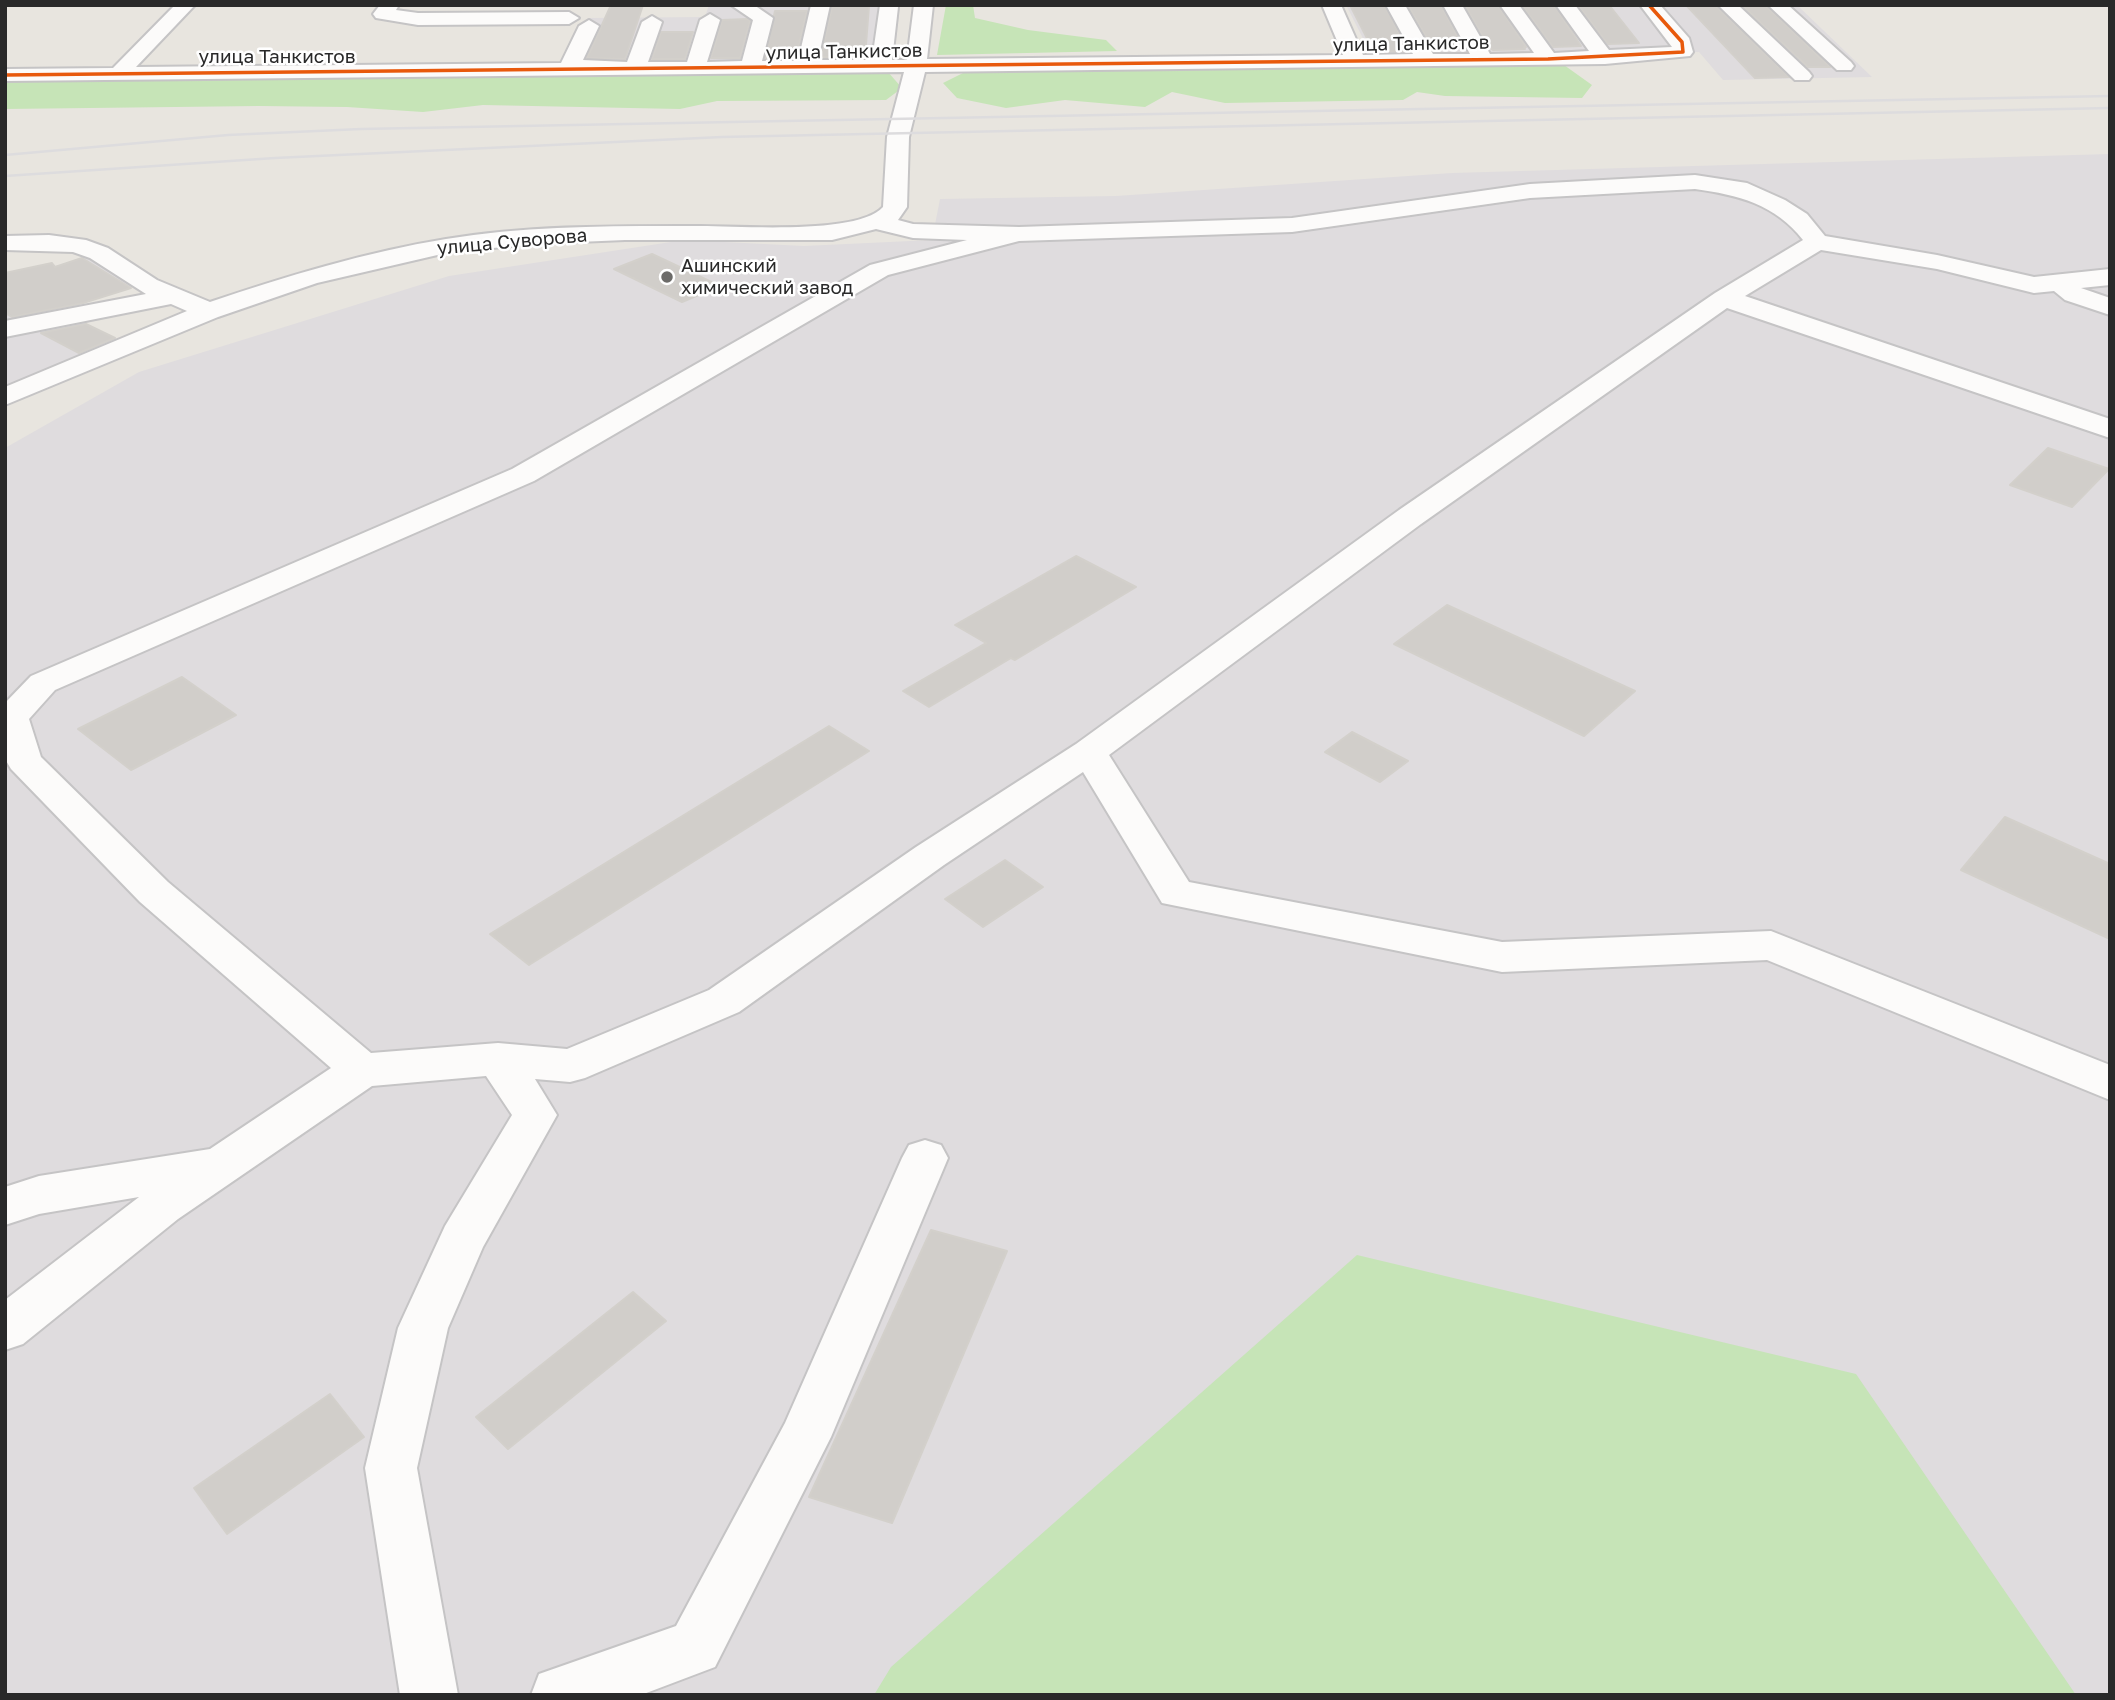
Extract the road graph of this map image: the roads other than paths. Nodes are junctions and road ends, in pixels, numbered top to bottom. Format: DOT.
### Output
graph roads {
  1 [pos="186,5"];
  2 [pos="390,5"];
  3 [pos="740,5"];
  4 [pos="821,5"];
  5 [pos="924,5"];
  6 [pos="1331,5"];
  7 [pos="1395,5"];
  8 [pos="1452,5"];
  9 [pos="1509,5"];
  10 [pos="1565,5"];
  11 [pos="1649,5"];
  12 [pos="1727,5"];
  13 [pos="1777,5"];
  14 [pos="888,7"];
  15 [pos="578,16"];
  16 [pos="710,20"];
  17 [pos="652,22"];
  18 [pos="1483,58"];
  19 [pos="1605,58"];
  20 [pos="1426,59"];
  21 [pos="1548,59"];
  22 [pos="1355,60"];
  23 [pos="882,63"];
  24 [pos="751,64"];
  25 [pos="807,64"];
  26 [pos="696,65"];
  27 [pos="917,65"];
  28 [pos="636,66"];
  29 [pos="1844,66"];
  30 [pos="541,71"];
  31 [pos="118,74"];
  32 [pos="5,75"];
  33 [pos="1802,76"];
  34 [pos="877,222"];
  35 [pos="1019,234"];
  36 [pos="1817,242"];
  37 [pos="5,243"];
  38 [pos="2110,277"];
  39 [pos="2059,282"];
  40 [pos="174,296"];
  41 [pos="1724,298"];
  42 [pos="2110,307"];
  43 [pos="209,311"];
  44 [pos="5,329"];
  45 [pos="5,397"];
  46 [pos="2110,429"];
  47 [pos="1089,752"];
  48 [pos="498,1059"];
  49 [pos="362,1070"];
  50 [pos="2110,1083"];
  51 [pos="925,1157"];
  52 [pos="222,1165"];
  53 [pos="5,1206"];
  54 [pos="5,1329"];
  55 [pos="429,1695"];
  56 [pos="560,1695"];
  1 -- 31 [label="street"];
  2 -- 15 [label="street"];
  3 -- 24 [label="street"];
  4 -- 25 [label="street"];
  5 -- 27 [label="street"];
  6 -- 22 [label="street"];
  7 -- 20 [label="street"];
  8 -- 18 [label="street"];
  9 -- 21 [label="street"];
  10 -- 19 [label="street"];
  11 -- 19 [label="street, улица Танкистов"];
  12 -- 33 [label="street"];
  13 -- 29 [label="street"];
  14 -- 23 [label="street"];
  15 -- 28 [label="street"];
  15 -- 30 [label="street"];
  16 -- 26 [label="street"];
  17 -- 28 [label="street"];
  18 -- 20 [label="street, улица Танкистов"];
  18 -- 21 [label="street, улица Танкистов"];
  19 -- 21 [label="street, улица Танкистов"];
  20 -- 22 [label="street, улица Танкистов"];
  22 -- 27 [label="street, улица Танкистов"];
  23 -- 25 [label="street"];
  23 -- 27 [label="street"];
  24 -- 25 [label="street"];
  24 -- 26 [label="street"];
  26 -- 28 [label="street"];
  27 -- 30 [label="street, улица Танкистов"];
  27 -- 34 [label="street"];
  30 -- 31 [label="street, улица Танкистов"];
  31 -- 32 [label="street, улица Танкистов"];
  34 -- 35 [label="street"];
  34 -- 43 [label="street, улица Суворова"];
  35 -- 36 [label="street"];
  35 -- 49 [label="street"];
  36 -- 39 [label="street"];
  36 -- 41 [label="street"];
  37 -- 40 [label="street"];
  38 -- 39 [label="street"];
  39 -- 42 [label="street"];
  40 -- 43 [label="street"];
  40 -- 44 [label="street"];
  41 -- 46 [label="street"];
  41 -- 47 [label="street"];
  43 -- 45 [label="street, улица Суворова"];
  47 -- 48 [label="street"];
  47 -- 50 [label="street"];
  48 -- 49 [label="street"];
  48 -- 55 [label="street"];
  49 -- 52 [label="street"];
  51 -- 56 [label="street"];
  52 -- 53 [label="street"];
  52 -- 54 [label="street"];
}
